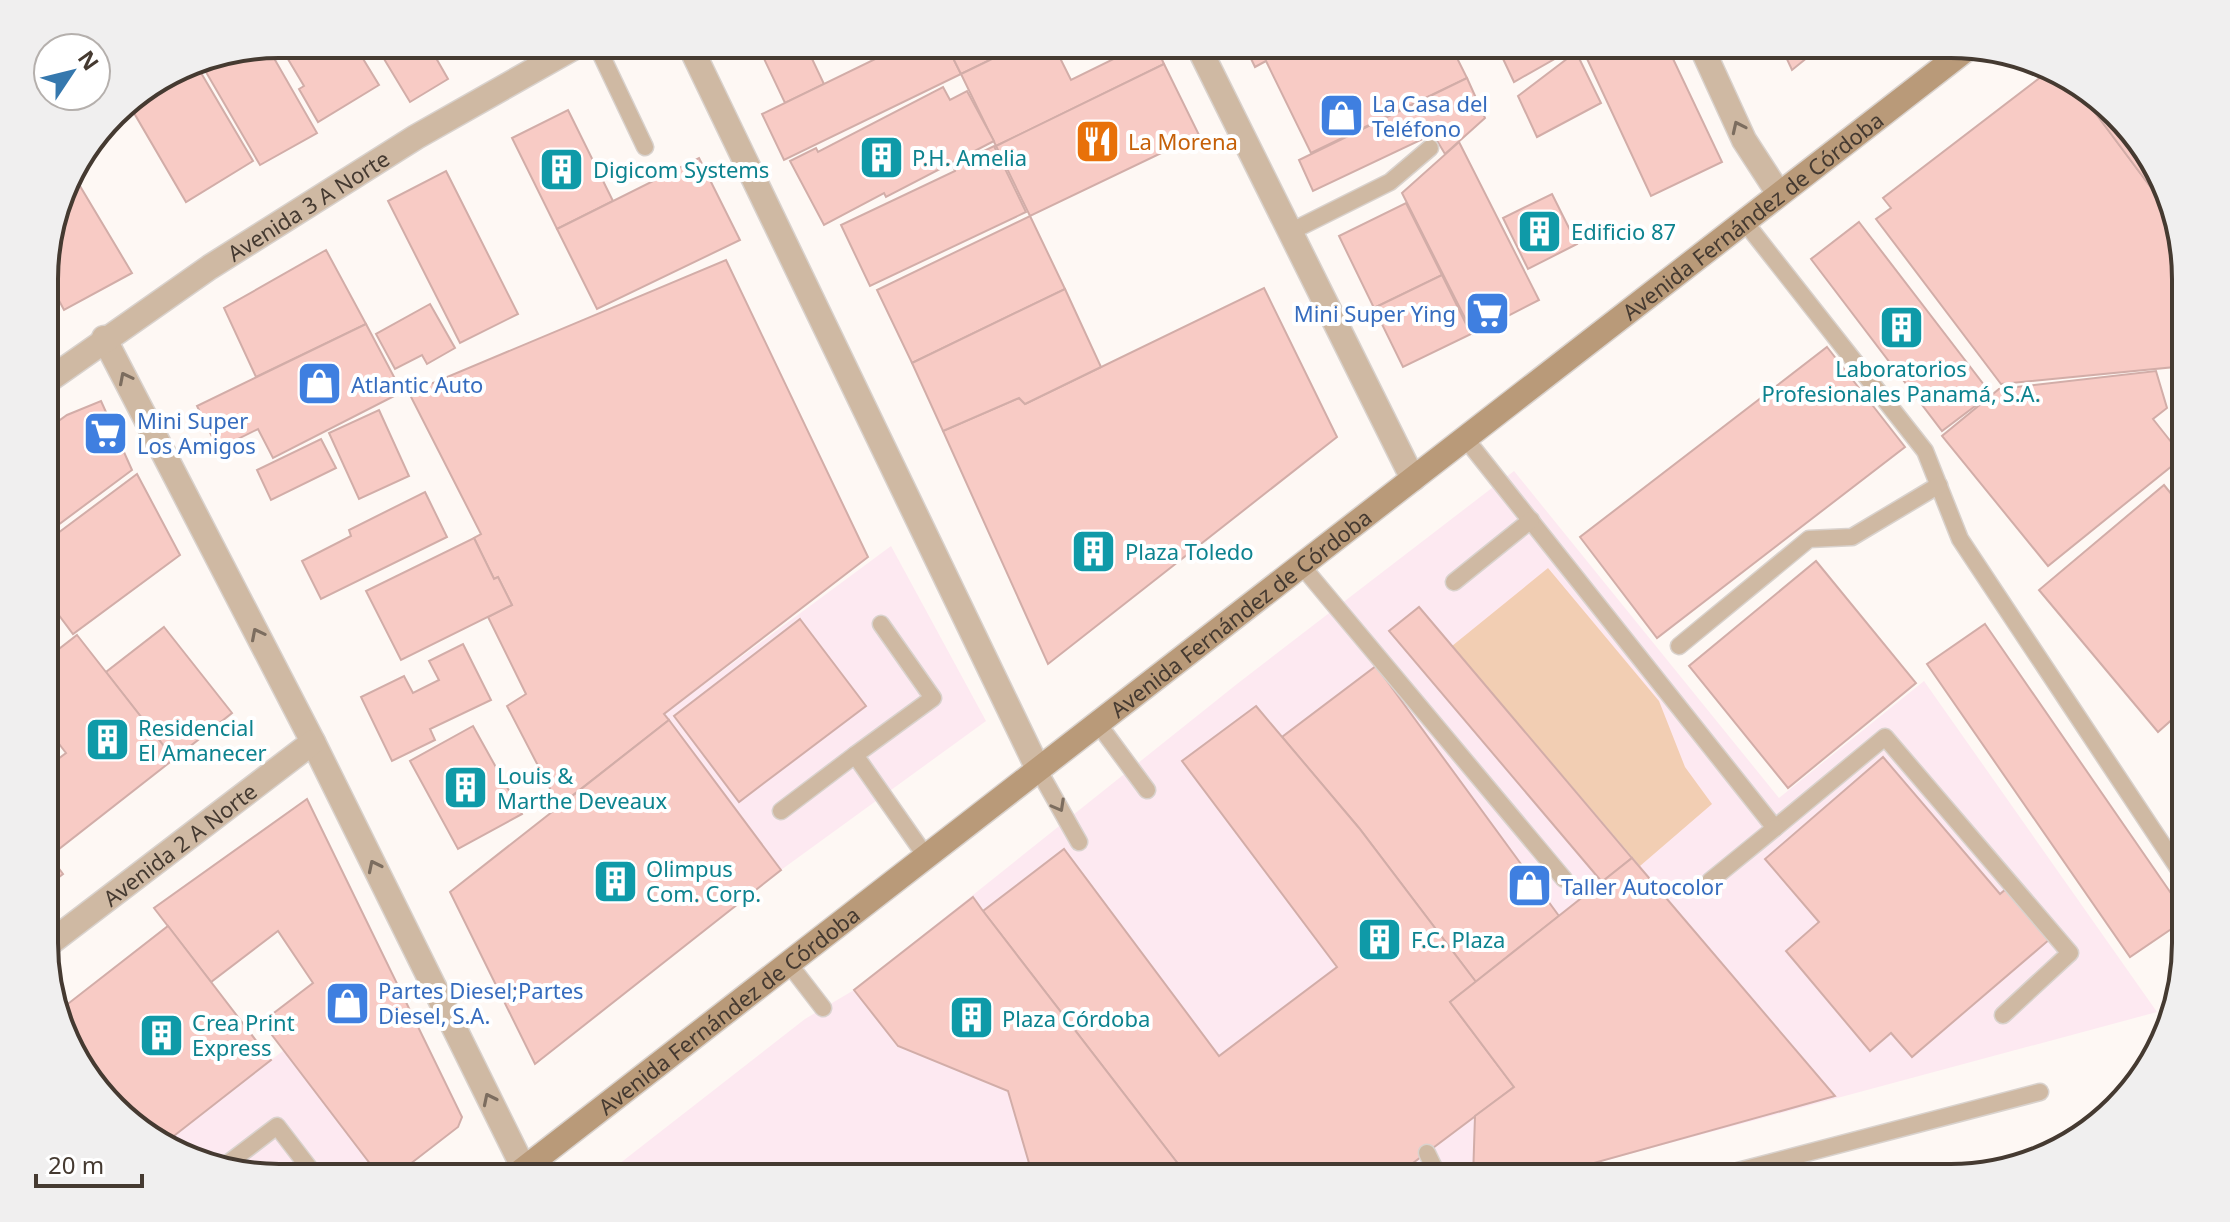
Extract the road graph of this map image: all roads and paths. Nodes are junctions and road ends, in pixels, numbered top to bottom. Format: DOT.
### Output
graph roads {
  1 [pos="555,58"];
  2 [pos="603,58"];
  3 [pos="696,58"];
  4 [pos="1204,58"];
  5 [pos="1706,58"];
  6 [pos="1955,58"];
  7 [pos="645,147"];
  8 [pos="1430,148"];
  9 [pos="1779,194"];
  10 [pos="1744,221"];
  11 [pos="1290,232"];
  12 [pos="104,338"];
  13 [pos="58,367"];
  14 [pos="1465,438"];
  15 [pos="1413,479"];
  16 [pos="1939,485"];
  17 [pos="1531,520"];
  18 [pos="1302,566"];
  19 [pos="1454,582"];
  20 [pos="881,624"];
  21 [pos="1679,646"];
  22 [pos="1099,725"];
  23 [pos="313,742"];
  24 [pos="855,755"];
  25 [pos="1039,771"];
  26 [pos="1147,790"];
  27 [pos="781,811"];
  28 [pos="1775,828"];
  29 [pos="1079,842"];
  30 [pos="927,858"];
  31 [pos="2172,859"];
  32 [pos="1564,879"];
  33 [pos="1710,881"];
  34 [pos="58,937"];
  35 [pos="789,964"];
  36 [pos="823,1008"];
  37 [pos="2003,1015"];
  38 [pos="2040,1092"];
  39 [pos="1427,1153"];
  40 [pos="233,1159"];
  41 [pos="306,1164"];
  42 [pos="514,1164"];
  43 [pos="530,1164"];
  44 [pos="1432,1164"];
  45 [pos="1765,1164"];
  1 -- 12 [label="street, Avenida 3 A Norte"];
  2 -- 7 [label="lane"];
  3 -- 25 [label="street"];
  4 -- 11 [label="street"];
  9 -- 5 [label="street, one-way"];
  6 -- 9 [label="main road, Avenida Fernández de Córdoba"];
  8 -- 11 [label="lane"];
  9 -- 10 [label="main road, Avenida Fernández de Córdoba"];
  10 -- 14 [label="main road, Avenida Fernández de Córdoba"];
  10 -- 16 [label="lane"];
  11 -- 15 [label="street"];
  12 -- 13 [label="street, Avenida 3 A Norte"];
  23 -- 12 [label="street, one-way"];
  14 -- 15 [label="main road, Avenida Fernández de Córdoba"];
  14 -- 17 [label="lane"];
  15 -- 18 [label="main road, Avenida Fernández de Córdoba"];
  16 -- 21 [label="lane"];
  16 -- 31 [label="lane"];
  17 -- 19 [label="lane"];
  17 -- 28 [label="lane"];
  18 -- 22 [label="main road, Avenida Fernández de Córdoba"];
  18 -- 32 [label="lane"];
  20 -- 24 [label="lane"];
  22 -- 25 [label="main road, Avenida Fernández de Córdoba"];
  22 -- 26 [label="lane"];
  23 -- 34 [label="street, Avenida 2 A Norte"];
  42 -- 23 [label="street, one-way"];
  24 -- 27 [label="lane"];
  24 -- 30 [label="lane"];
  25 -- 29 [label="lane, one-way"];
  25 -- 30 [label="main road, Avenida Fernández de Córdoba"];
  28 -- 33 [label="lane"];
  28 -- 37 [label="lane"];
  30 -- 35 [label="main road, Avenida Fernández de Córdoba"];
  35 -- 36 [label="lane"];
  35 -- 43 [label="main road, Avenida Fernández de Córdoba"];
  38 -- 45 [label="lane"];
  39 -- 44 [label="lane"];
  40 -- 41 [label="lane"];
}
